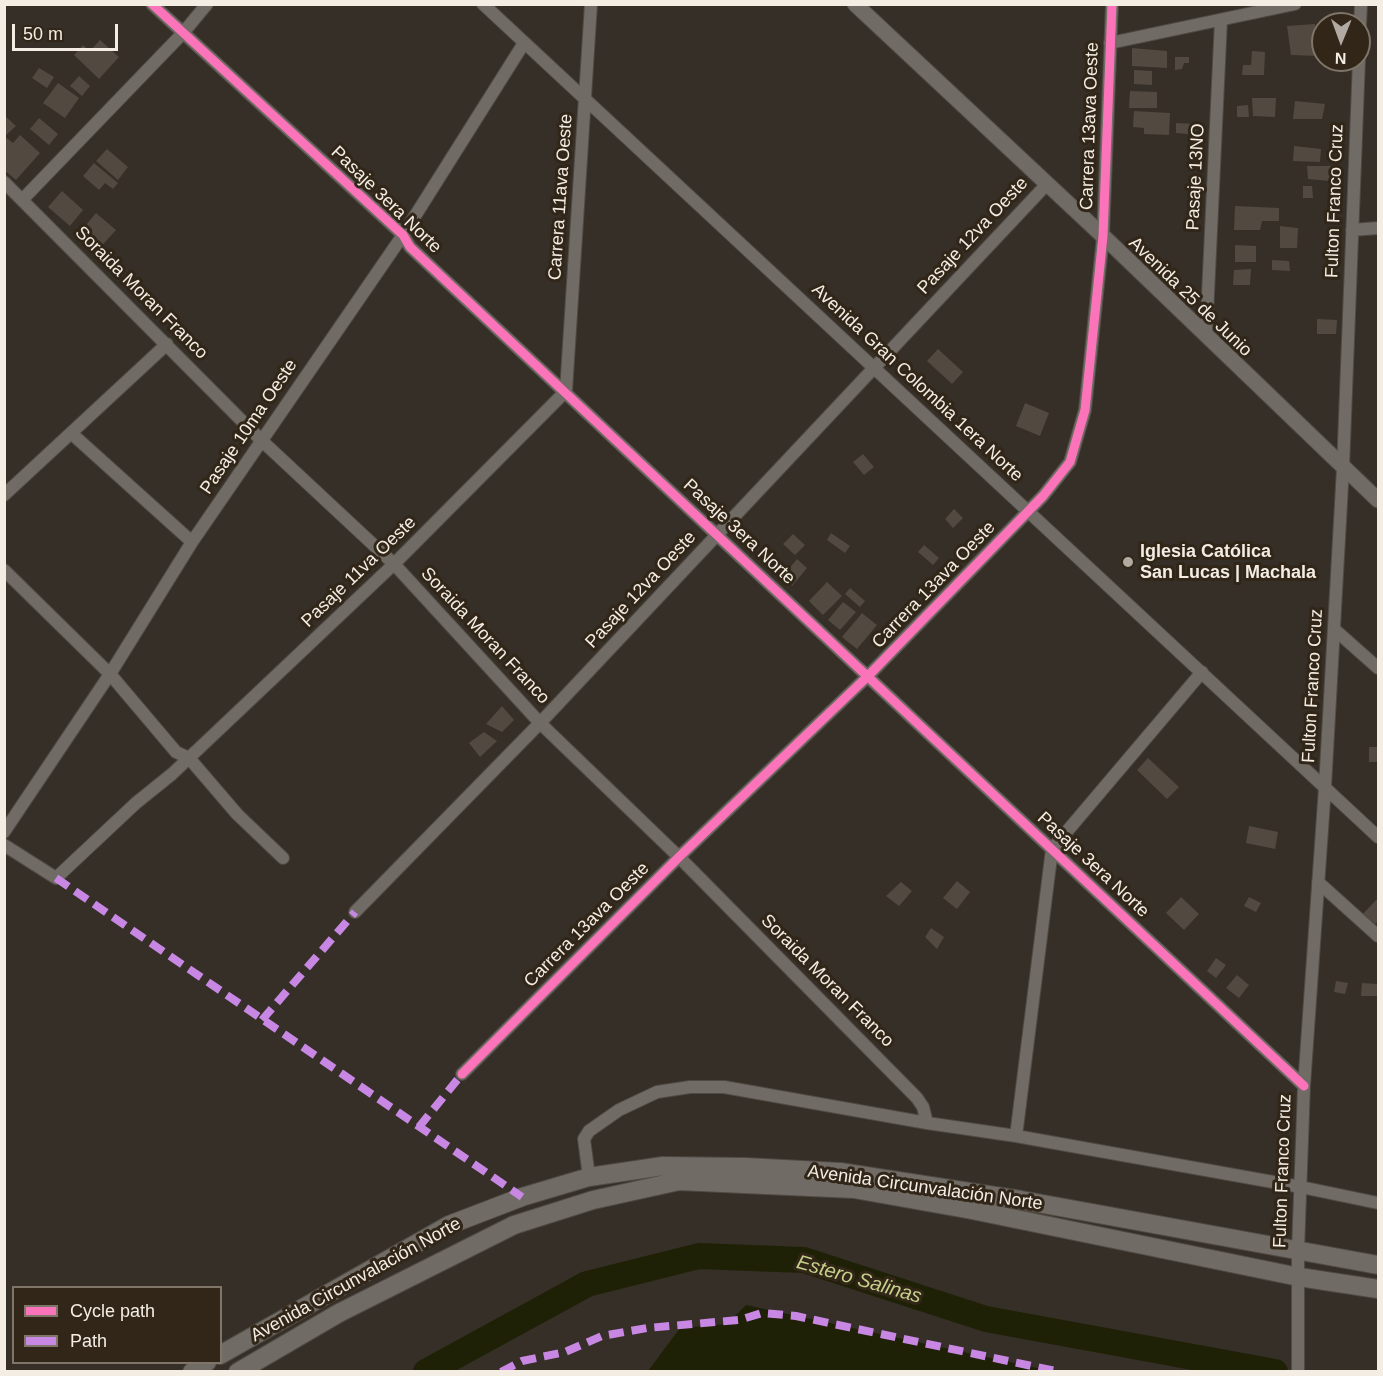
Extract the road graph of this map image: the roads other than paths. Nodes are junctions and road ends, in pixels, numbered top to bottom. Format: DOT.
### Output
graph roads {
  1 [pos="152,4"];
  2 [pos="207,4"];
  3 [pos="483,4"];
  4 [pos="591,4"];
  5 [pos="855,4"];
  6 [pos="1112,4"];
  7 [pos="1295,4"];
  8 [pos="1221,20"];
  9 [pos="183,33"];
  10 [pos="524,43"];
  11 [pos="1110,43"];
  12 [pos="1359,72"];
  13 [pos="586,100"];
  14 [pos="4,182"];
  15 [pos="1047,184"];
  16 [pos="22,200"];
  17 [pos="1378,228"];
  18 [pos="1352,230"];
  19 [pos="404,235"];
  20 [pos="1103,236"];
  21 [pos="1206,336"];
  22 [pos="167,344"];
  23 [pos="874,368"];
  24 [pos="566,391"];
  25 [pos="70,433"];
  26 [pos="261,440"];
  27 [pos="1343,468"];
  28 [pos="4,495"];
  29 [pos="1378,500"];
  30 [pos="1028,512"];
  31 [pos="718,535"];
  32 [pos="192,542"];
  33 [pos="394,564"];
  34 [pos="4,570"];
  35 [pos="1334,629"];
  36 [pos="1378,668"];
  37 [pos="1202,672"];
  38 [pos="110,674"];
  39 [pos="868,676"];
  40 [pos="540,723"];
  41 [pos="189,758"];
  42 [pos="1325,787"];
  43 [pos="4,832"];
  44 [pos="1378,837"];
  45 [pos="4,845"];
  46 [pos="1052,849"];
  47 [pos="679,857"];
  48 [pos="283,858"];
  49 [pos="1318,882"];
  50 [pos="355,912"];
  51 [pos="1378,936"];
  52 [pos="462,1074"];
  53 [pos="1304,1086"];
  54 [pos="927,1123"];
  55 [pos="1016,1136"];
  56 [pos="589,1178"];
  57 [pos="1300,1187"];
  58 [pos="916,1192"];
  59 [pos="1378,1203"];
  60 [pos="503,1204"];
  61 [pos="514,1225"];
  62 [pos="1298,1250"];
  63 [pos="1378,1265"];
  64 [pos="1299,1277"];
  65 [pos="1378,1289"];
  66 [pos="222,1354"];
  67 [pos="238,1371"];
  68 [pos="1298,1371"];
  1 -- 9 [label="street, Pasaje 3era Norte"];
  2 -- 9 [label="street"];
  3 -- 10 [label="street, Avenida Gran Colombia 1era Norte"];
  4 -- 13 [label="street, Carrera 11ava Oeste"];
  5 -- 15 [label="street, Avenida 25 de Junio"];
  6 -- 11 [label="street, Carrera 13ava Oeste"];
  7 -- 8 [label="street"];
  8 -- 11 [label="street"];
  8 -- 21 [label="street, Pasaje 13NO"];
  9 -- 16 [label="street"];
  9 -- 19 [label="street, Pasaje 3era Norte"];
  10 -- 13 [label="street, Avenida Gran Colombia 1era Norte"];
  10 -- 19 [label="street, Pasaje 10ma Oeste"];
  11 -- 20 [label="street, Carrera 13ava Oeste"];
  12 -- 18 [label="street, Fulton Franco Cruz"];
  13 -- 23 [label="street, Avenida Gran Colombia 1era Norte"];
  13 -- 24 [label="street, Carrera 11ava Oeste"];
  14 -- 16 [label="street, Soraida Moran Franco"];
  15 -- 20 [label="street, Avenida 25 de Junio"];
  15 -- 23 [label="street, Pasaje 12va Oeste"];
  16 -- 22 [label="street, Soraida Moran Franco"];
  17 -- 18 [label="street"];
  18 -- 27 [label="street, Fulton Franco Cruz"];
  19 -- 24 [label="street, Pasaje 3era Norte"];
  19 -- 26 [label="street, Pasaje 10ma Oeste"];
  20 -- 21 [label="street, Avenida 25 de Junio"];
  20 -- 30 [label="street, Carrera 13ava Oeste"];
  21 -- 27 [label="street, Avenida 25 de Junio"];
  22 -- 25 [label="street"];
  22 -- 26 [label="street, Soraida Moran Franco"];
  23 -- 30 [label="street, Avenida Gran Colombia 1era Norte"];
  23 -- 31 [label="street, Pasaje 12va Oeste"];
  24 -- 31 [label="street, Pasaje 3era Norte"];
  24 -- 33 [label="street, Pasaje 11va Oeste"];
  25 -- 28 [label="street"];
  25 -- 32 [label="street"];
  26 -- 32 [label="street, Pasaje 10ma Oeste"];
  26 -- 33 [label="street, Soraida Moran Franco"];
  27 -- 29 [label="street, Avenida 25 de Junio"];
  27 -- 35 [label="street, Fulton Franco Cruz"];
  30 -- 37 [label="street, Avenida Gran Colombia 1era Norte"];
  30 -- 39 [label="street, Carrera 13ava Oeste"];
  31 -- 39 [label="street, Pasaje 3era Norte"];
  31 -- 40 [label="street, Pasaje 12va Oeste"];
  32 -- 38 [label="street, Pasaje 10ma Oeste"];
  33 -- 40 [label="street, Soraida Moran Franco"];
  33 -- 41 [label="street, Pasaje 11va Oeste"];
  34 -- 38 [label="street"];
  35 -- 36 [label="street"];
  35 -- 42 [label="street, Fulton Franco Cruz"];
  37 -- 42 [label="street, Avenida Gran Colombia 1era Norte"];
  37 -- 46 [label="street"];
  38 -- 41 [label="street"];
  38 -- 43 [label="street, Pasaje 10ma Oeste"];
  39 -- 46 [label="street, Pasaje 3era Norte"];
  39 -- 47 [label="street, Carrera 13ava Oeste"];
  40 -- 47 [label="street, Soraida Moran Franco"];
  40 -- 50 [label="street, Pasaje 12va Oeste"];
  41 -- 45 [label="street, Pasaje 11va Oeste"];
  41 -- 48 [label="street"];
  42 -- 44 [label="street, Avenida Gran Colombia 1era Norte"];
  42 -- 49 [label="street, Fulton Franco Cruz"];
  46 -- 53 [label="street, Pasaje 3era Norte"];
  46 -- 55 [label="street"];
  47 -- 52 [label="street, Carrera 13ava Oeste"];
  47 -- 54 [label="street, Soraida Moran Franco"];
  49 -- 51 [label="street"];
  49 -- 53 [label="street, Fulton Franco Cruz"];
  53 -- 57 [label="street, Fulton Franco Cruz"];
  54 -- 55 [label="street"];
  54 -- 56 [label="street"];
  55 -- 57 [label="street"];
  56 -- 58 [label="main road, Avenida Circunvalación Norte"];
  56 -- 60 [label="main road, Avenida Circunvalación Norte"];
  57 -- 59 [label="street"];
  57 -- 62 [label="street, Fulton Franco Cruz"];
  58 -- 61 [label="main road, Avenida Circunvalación Norte"];
  58 -- 62 [label="main road, Avenida Circunvalación Norte"];
  58 -- 64 [label="main road, Avenida Circunvalación Norte"];
  60 -- 61 [label="main road"];
  60 -- 66 [label="main road, Avenida Circunvalación Norte"];
  61 -- 67 [label="main road, Avenida Circunvalación Norte"];
  62 -- 63 [label="main road, Avenida Circunvalación Norte"];
  62 -- 64 [label="street, Fulton Franco Cruz"];
  64 -- 65 [label="main road, Avenida Circunvalación Norte"];
  64 -- 68 [label="street, Fulton Franco Cruz"];
}
